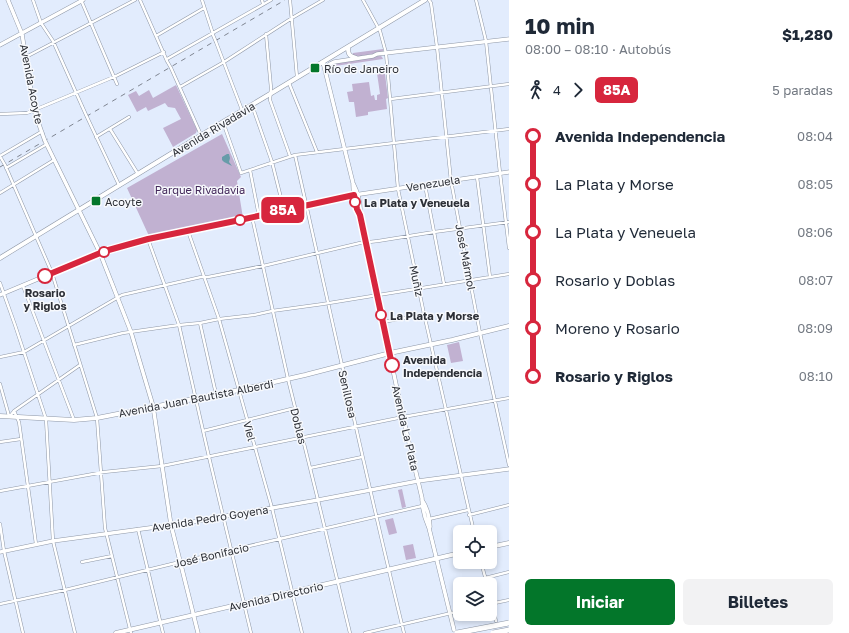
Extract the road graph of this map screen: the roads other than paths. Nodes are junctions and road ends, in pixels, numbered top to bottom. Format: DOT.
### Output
graph roads {
  1 [pos="8,0"];
  2 [pos="33,0"];
  3 [pos="81,0"];
  4 [pos="134,0"];
  5 [pos="140,0"];
  6 [pos="202,0"];
  7 [pos="262,0"];
  8 [pos="271,0"];
  9 [pos="290,0"];
  10 [pos="323,0"];
  11 [pos="364,0"];
  12 [pos="425,0"];
  13 [pos="430,0"];
  14 [pos="477,0"];
  15 [pos="263,4"];
  16 [pos="204,8"];
  17 [pos="292,18"];
  18 [pos="41,23"];
  19 [pos="91,24"];
  20 [pos="379,28"];
  21 [pos="22,34"];
  22 [pos="213,34"];
  23 [pos="266,34"];
  24 [pos="156,36"];
  25 [pos="509,39"];
  26 [pos="486,42"];
  27 [pos="54,43"];
  28 [pos="0,45"];
  29 [pos="438,46"];
  30 [pos="348,47"];
  31 [pos="164,52"];
  32 [pos="386,53"];
  33 [pos="26,57"];
  34 [pos="356,58"];
  35 [pos="167,60"];
  36 [pos="224,62"];
  37 [pos="323,62"];
  38 [pos="325,69"];
  39 [pos="114,77"];
  40 [pos="297,78"];
  41 [pos="289,82"];
  42 [pos="117,84"];
  43 [pos="509,84"];
  44 [pos="491,86"];
  45 [pos="180,87"];
  46 [pos="442,92"];
  47 [pos="76,93"];
  48 [pos="270,94"];
  49 [pos="390,99"];
  50 [pos="252,105"];
  51 [pos="34,110"];
  52 [pos="242,110"];
  53 [pos="0,114"];
  54 [pos="129,117"];
  55 [pos="223,122"];
  56 [pos="110,129"];
  57 [pos="509,129"];
  58 [pos="496,130"];
  59 [pos="42,133"];
  60 [pos="202,135"];
  61 [pos="446,136"];
  62 [pos="96,137"];
  63 [pos="46,143"];
  64 [pos="394,143"];
  65 [pos="345,149"];
  66 [pos="317,152"];
  67 [pos="295,155"];
  68 [pos="0,156"];
  69 [pos="290,156"];
  70 [pos="54,160"];
  71 [pos="272,162"];
  72 [pos="5,167"];
  73 [pos="250,170"];
  74 [pos="509,172"];
  75 [pos="500,173"];
  76 [pos="138,174"];
  77 [pos="477,177"];
  78 [pos="451,181"];
  79 [pos="13,185"];
  80 [pos="119,185"];
  81 [pos="424,185"];
  82 [pos="398,189"];
  83 [pos="0,193"];
  84 [pos="356,194"];
  85 [pos="306,205"];
  86 [pos="79,210"];
  87 [pos="284,210"];
  88 [pos="260,216"];
  89 [pos="252,217"];
  90 [pos="507,222"];
  91 [pos="483,225"];
  92 [pos="460,229"];
  93 [pos="188,231"];
  94 [pos="434,232"];
  95 [pos="36,236"];
  96 [pos="407,236"];
  97 [pos="148,239"];
  98 [pos="366,242"];
  99 [pos="509,248"];
  100 [pos="100,253"];
  101 [pos="317,253"];
  102 [pos="0,258"];
  103 [pos="263,266"];
  104 [pos="52,273"];
  105 [pos="509,274"];
  106 [pos="204,277"];
  107 [pos="490,277"];
  108 [pos="470,280"];
  109 [pos="0,283"];
  110 [pos="444,284"];
  111 [pos="23,286"];
  112 [pos="165,286"];
  113 [pos="418,289"];
  114 [pos="2,294"];
  115 [pos="377,295"];
  116 [pos="118,298"];
  117 [pos="328,304"];
  118 [pos="272,311"];
  119 [pos="424,314"];
  120 [pos="219,319"];
  121 [pos="383,322"];
  122 [pos="200,323"];
  123 [pos="179,325"];
  124 [pos="68,326"];
  125 [pos="509,326"];
  126 [pos="131,332"];
  127 [pos="480,333"];
  128 [pos="44,340"];
  129 [pos="430,344"];
  130 [pos="74,345"];
  131 [pos="24,352"];
  132 [pos="390,353"];
  133 [pos="0,357"];
  134 [pos="80,365"];
  135 [pos="341,365"];
  136 [pos="59,379"];
  137 [pos="288,379"];
  138 [pos="0,384"];
  139 [pos="239,390"];
  140 [pos="38,394"];
  141 [pos="216,395"];
  142 [pos="509,398"];
  143 [pos="195,399"];
  144 [pos="495,400"];
  145 [pos="153,406"];
  146 [pos="294,408"];
  147 [pos="445,410"];
  148 [pos="14,411"];
  149 [pos="0,416"];
  150 [pos="10,417"];
  151 [pos="17,417"];
  152 [pos="403,417"];
  153 [pos="97,418"];
  154 [pos="46,419"];
  155 [pos="74,420"];
  156 [pos="247,420"];
  157 [pos="355,427"];
  158 [pos="203,431"];
  159 [pos="302,438"];
  160 [pos="21,439"];
  161 [pos="0,442"];
  162 [pos="254,448"];
  163 [pos="209,457"];
  164 [pos="362,457"];
  165 [pos="509,465"];
  166 [pos="162,466"];
  167 [pos="310,468"];
  168 [pos="509,469"];
  169 [pos="101,473"];
  170 [pos="460,475"];
  171 [pos="418,481"];
  172 [pos="50,482"];
  173 [pos="28,486"];
  174 [pos="370,490"];
  175 [pos="0,491"];
  176 [pos="318,500"];
  177 [pos="422,500"];
  178 [pos="509,505"];
  179 [pos="422,506"];
  180 [pos="272,508"];
  181 [pos="468,510"];
  182 [pos="469,515"];
  183 [pos="223,516"];
  184 [pos="376,517"];
  185 [pos="429,517"];
  186 [pos="0,524"];
  187 [pos="171,525"];
  188 [pos="472,525"];
  189 [pos="325,528"];
  190 [pos="430,528"];
  191 [pos="138,529"];
  192 [pos="106,533"];
  193 [pos="280,539"];
  194 [pos="53,540"];
  195 [pos="509,543"];
  196 [pos="36,544"];
  197 [pos="497,546"];
  198 [pos="231,550"];
  199 [pos="1,551"];
  200 [pos="453,555"];
  201 [pos="112,556"];
  202 [pos="437,558"];
  203 [pos="82,562"];
  204 [pos="180,562"];
  205 [pos="147,570"];
  206 [pos="389,570"];
  207 [pos="509,572"];
  208 [pos="489,577"];
  209 [pos="117,578"];
  210 [pos="337,582"];
  211 [pos="65,590"];
  212 [pos="292,592"];
  213 [pos="509,600"];
  214 [pos="16,601"];
  215 [pos="244,603"];
  216 [pos="497,603"];
  217 [pos="0,604"];
  218 [pos="453,613"];
  219 [pos="450,614"];
  220 [pos="193,615"];
  221 [pos="161,622"];
  222 [pos="509,623"];
  223 [pos="402,624"];
  224 [pos="509,630"];
  225 [pos="130,631"];
  226 [pos="455,631"];
  227 [pos="23,633"];
  228 [pos="75,633"];
  229 [pos="116,633"];
  230 [pos="163,633"];
  231 [pos="198,633"];
  232 [pos="251,633"];
  233 [pos="302,633"];
  234 [pos="350,633"];
  235 [pos="365,633"];
  236 [pos="404,633"];
  237 [pos="493,633"];
  1 -- 21 [label="main road, Avenida Acoyte"];
  2 -- 18 [label="street"];
  3 -- 18 [label="main road"];
  3 -- 19 [label="street"];
  4 -- 19 [label="street"];
  5 -- 24 [label="street"];
  6 -- 16 [label="street"];
  7 -- 15 [label="street"];
  8 -- 15 [label="street"];
  9 -- 17 [label="street"];
  10 -- 17 [label="street"];
  11 -- 20 [label="street, Muñiz"];
  12 -- 20 [label="main road, Avenida Rivadavia"];
  13 -- 29 [label="street, José Mármol"];
  14 -- 26 [label="street"];
  15 -- 22 [label="street"];
  16 -- 22 [label="street"];
  16 -- 24 [label="street"];
  17 -- 23 [label="street"];
  17 -- 40 [label="street"];
  18 -- 21 [label="main road"];
  18 -- 27 [label="street"];
  19 -- 27 [label="street"];
  19 -- 39 [label="street"];
  20 -- 30 [label="main road, Avenida Rivadavia"];
  20 -- 32 [label="street, Muñiz"];
  21 -- 28 [label="main road"];
  21 -- 33 [label="main road, Avenida Acoyte"];
  22 -- 35 [label="street"];
  22 -- 36 [label="street, bridge"];
  23 -- 36 [label="street"];
  23 -- 48 [label="street"];
  24 -- 31 [label="street"];
  25 -- 26 [label="main road"];
  26 -- 29 [label="main road"];
  26 -- 44 [label="street"];
  27 -- 33 [label="street"];
  27 -- 47 [label="street"];
  29 -- 32 [label="main road"];
  29 -- 46 [label="street, José Mármol"];
  30 -- 34 [label="main road"];
  30 -- 37 [label="main road, Avenida Rivadavia"];
  31 -- 35 [label="street"];
  31 -- 39 [label="street"];
  32 -- 34 [label="main road"];
  32 -- 49 [label="street, Muñiz"];
  33 -- 51 [label="main road, Avenida Acoyte"];
  34 -- 38 [label="main road"];
  35 -- 45 [label="street, bridge"];
  36 -- 45 [label="street"];
  36 -- 52 [label="street"];
  37 -- 38 [label="main road, Avenida La Plata"];
  37 -- 40 [label="main road, Avenida Rivadavia"];
  38 -- 65 [label="main road, Avenida La Plata"];
  39 -- 42 [label="street"];
  39 -- 47 [label="street"];
  40 -- 41 [label="main road, Avenida Rivadavia"];
  41 -- 48 [label="main road, Avenida Rivadavia"];
  41 -- 66 [label="street"];
  43 -- 44 [label="street"];
  44 -- 46 [label="street"];
  44 -- 58 [label="street"];
  45 -- 60 [label="street"];
  46 -- 49 [label="street"];
  46 -- 61 [label="street, José Mármol"];
  47 -- 51 [label="street"];
  47 -- 62 [label="street, bridge"];
  48 -- 50 [label="main road, Avenida Rivadavia"];
  48 -- 69 [label="street"];
  49 -- 64 [label="street, Muñiz"];
  50 -- 52 [label="main road, Avenida Rivadavia"];
  50 -- 71 [label="street"];
  51 -- 53 [label="street"];
  51 -- 59 [label="main road, Avenida Acoyte"];
  52 -- 55 [label="main road, Avenida Rivadavia"];
  54 -- 56 [label="street"];
  55 -- 60 [label="main road, Avenida Rivadavia"];
  55 -- 73 [label="street"];
  56 -- 62 [label="street"];
  56 -- 76 [label="street"];
  57 -- 58 [label="street"];
  58 -- 61 [label="street"];
  58 -- 75 [label="street"];
  59 -- 63 [label="main road, Avenida Acoyte, bridge"];
  59 -- 68 [label="street"];
  60 -- 76 [label="main road, Avenida Rivadavia"];
  61 -- 64 [label="street"];
  61 -- 78 [label="street, José Mármol"];
  62 -- 80 [label="street"];
  63 -- 70 [label="main road, Avenida Acoyte"];
  63 -- 72 [label="street"];
  64 -- 65 [label="street"];
  64 -- 82 [label="street, Muñiz"];
  65 -- 66 [label="street"];
  65 -- 84 [label="main road, Avenida La Plata"];
  66 -- 67 [label="street"];
  67 -- 69 [label="street"];
  67 -- 85 [label="street, Senillosa"];
  68 -- 72 [label="street, bridge"];
  69 -- 71 [label="street"];
  70 -- 79 [label="street"];
  70 -- 86 [label="main road, Avenida Acoyte"];
  71 -- 73 [label="street"];
  71 -- 87 [label="street"];
  72 -- 79 [label="street"];
  73 -- 88 [label="street"];
  74 -- 75 [label="main road, Venezuela"];
  75 -- 77 [label="main road, Venezuela"];
  75 -- 90 [label="street"];
  76 -- 80 [label="main road, Avenida Rivadavia"];
  77 -- 78 [label="main road, Venezuela"];
  77 -- 91 [label="street"];
  78 -- 81 [label="main road, Venezuela"];
  78 -- 92 [label="street, José Mármol"];
  79 -- 83 [label="street"];
  79 -- 95 [label="street"];
  80 -- 86 [label="main road, Avenida Rivadavia"];
  81 -- 82 [label="main road, Venezuela"];
  81 -- 94 [label="street"];
  82 -- 84 [label="main road, Venezuela"];
  82 -- 96 [label="street, Muñiz"];
  84 -- 85 [label="main road, Venezuela"];
  84 -- 98 [label="main road, Avenida La Plata"];
  85 -- 87 [label="main road, Venezuela"];
  85 -- 101 [label="street, Senillosa"];
  86 -- 95 [label="main road, Avenida Rivadavia"];
  86 -- 100 [label="main road, Avenida Acoyte"];
  87 -- 88 [label="main road, Venezuela"];
  88 -- 89 [label="main road, Venezuela"];
  89 -- 93 [label="main road, Venezuela"];
  89 -- 103 [label="street, Doblas"];
  90 -- 91 [label="street"];
  90 -- 99 [label="street"];
  91 -- 92 [label="street"];
  91 -- 107 [label="street"];
  92 -- 94 [label="street"];
  92 -- 108 [label="street, José Mármol"];
  93 -- 97 [label="main road, Venezuela"];
  93 -- 106 [label="street, Viel"];
  94 -- 96 [label="street"];
  94 -- 110 [label="street"];
  95 -- 102 [label="main road, Avenida Rivadavia"];
  95 -- 104 [label="street"];
  96 -- 98 [label="street"];
  96 -- 113 [label="street, Muñiz"];
  97 -- 100 [label="main road, Venezuela"];
  97 -- 112 [label="street"];
  98 -- 101 [label="street"];
  98 -- 115 [label="main road, Avenida La Plata"];
  100 -- 104 [label="main road, Venezuela"];
  100 -- 116 [label="main road, Avenida Acoyte"];
  101 -- 103 [label="street"];
  101 -- 117 [label="street, Senillosa"];
  103 -- 106 [label="street"];
  103 -- 118 [label="street, Doblas"];
  104 -- 111 [label="main road, Venezuela"];
  104 -- 124 [label="street"];
  105 -- 107 [label="street"];
  106 -- 112 [label="street"];
  106 -- 120 [label="street, Viel"];
  107 -- 108 [label="street"];
  108 -- 110 [label="street"];
  108 -- 127 [label="street, José Mármol"];
  109 -- 114 [label="street"];
  110 -- 113 [label="street"];
  111 -- 114 [label="main road, Venezuela"];
  111 -- 128 [label="street"];
  112 -- 116 [label="street"];
  112 -- 123 [label="street"];
  113 -- 115 [label="street"];
  113 -- 119 [label="street, Muñiz"];
  114 -- 131 [label="street"];
  115 -- 117 [label="street"];
  115 -- 121 [label="main road, Avenida La Plata"];
  116 -- 124 [label="street"];
  116 -- 126 [label="main road, Avenida Acoyte"];
  117 -- 118 [label="street"];
  117 -- 135 [label="street, Senillosa"];
  118 -- 120 [label="street"];
  118 -- 137 [label="street, Doblas"];
  119 -- 121 [label="street"];
  119 -- 129 [label="street, Muñiz"];
  120 -- 122 [label="street"];
  120 -- 139 [label="street, Viel"];
  121 -- 132 [label="main road, Avenida La Plata"];
  122 -- 123 [label="street"];
  122 -- 141 [label="street"];
  123 -- 126 [label="street"];
  123 -- 143 [label="street"];
  124 -- 128 [label="street"];
  124 -- 130 [label="street"];
  125 -- 127 [label="main road"];
  126 -- 130 [label="street"];
  126 -- 145 [label="main road, Avenida Acoyte"];
  127 -- 129 [label="main road"];
  127 -- 144 [label="street, José Mármol"];
  128 -- 131 [label="street"];
  128 -- 136 [label="street"];
  129 -- 132 [label="main road"];
  129 -- 147 [label="street, Muñiz"];
  130 -- 134 [label="street"];
  131 -- 133 [label="street"];
  131 -- 140 [label="street"];
  132 -- 135 [label="main road, Avenida Juan Bautista Alberdi"];
  132 -- 152 [label="main road, Avenida La Plata"];
  134 -- 136 [label="street"];
  134 -- 153 [label="street"];
  135 -- 137 [label="main road, Avenida Juan Bautista Alberdi"];
  135 -- 157 [label="street, Senillosa"];
  136 -- 140 [label="street"];
  136 -- 155 [label="street"];
  137 -- 139 [label="main road, Avenida Juan Bautista Alberdi"];
  137 -- 146 [label="street, Doblas"];
  138 -- 150 [label="street"];
  139 -- 141 [label="main road, Avenida Juan Bautista Alberdi"];
  139 -- 156 [label="street, Viel"];
  140 -- 148 [label="street"];
  140 -- 154 [label="street"];
  141 -- 143 [label="main road, Avenida Juan Bautista Alberdi"];
  142 -- 144 [label="street"];
  143 -- 145 [label="main road, Avenida Juan Bautista Alberdi"];
  143 -- 158 [label="street"];
  144 -- 147 [label="street"];
  144 -- 165 [label="street, José Mármol"];
  145 -- 153 [label="main road, Avenida Juan Bautista Alberdi"];
  145 -- 166 [label="main road, Avenida Acoyte"];
  146 -- 156 [label="street"];
  146 -- 159 [label="street, Doblas"];
  147 -- 152 [label="street"];
  147 -- 170 [label="street, Muñiz"];
  148 -- 150 [label="street"];
  148 -- 151 [label="street"];
  149 -- 150 [label="main road, Avenida Juan Bautista Alberdi"];
  150 -- 151 [label="main road, Avenida Juan Bautista Alberdi"];
  151 -- 154 [label="main road, Avenida Juan Bautista Alberdi"];
  151 -- 160 [label="street"];
  152 -- 157 [label="street"];
  152 -- 171 [label="main road, Avenida La Plata"];
  153 -- 155 [label="main road, Avenida Juan Bautista Alberdi"];
  153 -- 169 [label="street"];
  154 -- 155 [label="main road, Avenida Juan Bautista Alberdi"];
  154 -- 172 [label="street"];
  156 -- 158 [label="street"];
  156 -- 162 [label="street, Viel"];
  157 -- 159 [label="street"];
  157 -- 164 [label="street, Senillosa"];
  158 -- 163 [label="street"];
  159 -- 162 [label="street"];
  159 -- 167 [label="street, Doblas"];
  160 -- 161 [label="street"];
  160 -- 173 [label="street"];
  162 -- 163 [label="street"];
  162 -- 180 [label="street, Viel"];
  163 -- 166 [label="street"];
  163 -- 183 [label="street"];
  164 -- 167 [label="street"];
  164 -- 174 [label="street, Senillosa"];
  166 -- 169 [label="street"];
  166 -- 187 [label="main road, Avenida Acoyte"];
  167 -- 176 [label="street, Doblas"];
  168 -- 170 [label="main road, Avenida Pedro Goyena"];
  169 -- 172 [label="street"];
  169 -- 192 [label="street"];
  170 -- 171 [label="main road, Avenida Pedro Goyena"];
  170 -- 181 [label="street, Muñiz"];
  171 -- 174 [label="main road, Avenida Pedro Goyena"];
  171 -- 177 [label="main road, Avenida La Plata"];
  172 -- 173 [label="street"];
  172 -- 194 [label="street"];
  173 -- 175 [label="street"];
  173 -- 196 [label="street"];
  174 -- 176 [label="main road, Avenida Pedro Goyena"];
  174 -- 184 [label="street, Senillosa"];
  176 -- 180 [label="main road, Avenida Pedro Goyena"];
  176 -- 189 [label="street, Doblas"];
  177 -- 179 [label="main road, Avenida La Plata"];
  177 -- 185 [label="main road, Avenida La Plata"];
  178 -- 182 [label="street"];
  179 -- 184 [label="street, José Bonifacio"];
  179 -- 185 [label="main road"];
  179 -- 190 [label="main road, Avenida La Plata"];
  180 -- 183 [label="main road, Avenida Pedro Goyena"];
  180 -- 193 [label="street, Viel"];
  181 -- 182 [label="street, Muñiz"];
  181 -- 185 [label="street"];
  182 -- 188 [label="street, Muñiz"];
  183 -- 187 [label="main road, Avenida Pedro Goyena"];
  183 -- 198 [label="street"];
  184 -- 189 [label="street, José Bonifacio"];
  184 -- 206 [label="street, Senillosa"];
  185 -- 190 [label="main road, Avenida La Plata"];
  186 -- 199 [label="street"];
  187 -- 191 [label="main road, Avenida Pedro Goyena"];
  187 -- 204 [label="main road, Avenida Acoyte"];
  189 -- 193 [label="street, José Bonifacio"];
  189 -- 210 [label="street, Doblas"];
  190 -- 202 [label="main road, Avenida La Plata"];
  191 -- 192 [label="main road, Avenida Pedro Goyena"];
  191 -- 205 [label="street"];
  192 -- 194 [label="main road, Avenida Pedro Goyena"];
  192 -- 201 [label="street"];
  193 -- 198 [label="street, José Bonifacio"];
  193 -- 212 [label="street, Viel"];
  194 -- 196 [label="main road, Avenida Pedro Goyena"];
  194 -- 211 [label="street"];
  195 -- 197 [label="main road"];
  196 -- 199 [label="main road, Avenida Pedro Goyena"];
  198 -- 204 [label="street, José Bonifacio"];
  198 -- 215 [label="street"];
  199 -- 214 [label="street"];
  200 -- 202 [label="main road, Avenida Directorio"];
  201 -- 203 [label="street"];
  201 -- 209 [label="street"];
  202 -- 206 [label="main road, Avenida Directorio"];
  202 -- 219 [label="main road, Avenida La Plata"];
  204 -- 205 [label="street, José Bonifacio"];
  204 -- 220 [label="main road, Avenida Acoyte"];
  205 -- 209 [label="street, José Bonifacio"];
  205 -- 221 [label="street"];
  206 -- 210 [label="main road, Avenida Directorio"];
  206 -- 223 [label="street, Senillosa"];
  207 -- 208 [label="street"];
  209 -- 211 [label="street, José Bonifacio"];
  209 -- 225 [label="street"];
  210 -- 212 [label="main road, Avenida Directorio"];
  210 -- 234 [label="street, Doblas"];
  211 -- 214 [label="street, José Bonifacio"];
  211 -- 228 [label="street"];
  212 -- 215 [label="main road, Avenida Directorio"];
  212 -- 233 [label="street, Viel"];
  213 -- 216 [label="street"];
  214 -- 217 [label="street, José Bonifacio"];
  214 -- 227 [label="street"];
  215 -- 220 [label="main road, Avenida Directorio"];
  215 -- 232 [label="street"];
  218 -- 219 [label="street"];
  219 -- 223 [label="street"];
  219 -- 226 [label="main road, Avenida La Plata"];
  220 -- 221 [label="main road, Avenida Directorio"];
  220 -- 231 [label="main road, Avenida Acoyte"];
  221 -- 225 [label="main road, Avenida Directorio"];
  221 -- 230 [label="street"];
  222 -- 226 [label="highway, bridge"];
  223 -- 235 [label="street"];
  223 -- 236 [label="street, Senillosa"];
  224 -- 237 [label="highway, bridge"];
  225 -- 229 [label="main road, Avenida Directorio"];
}
